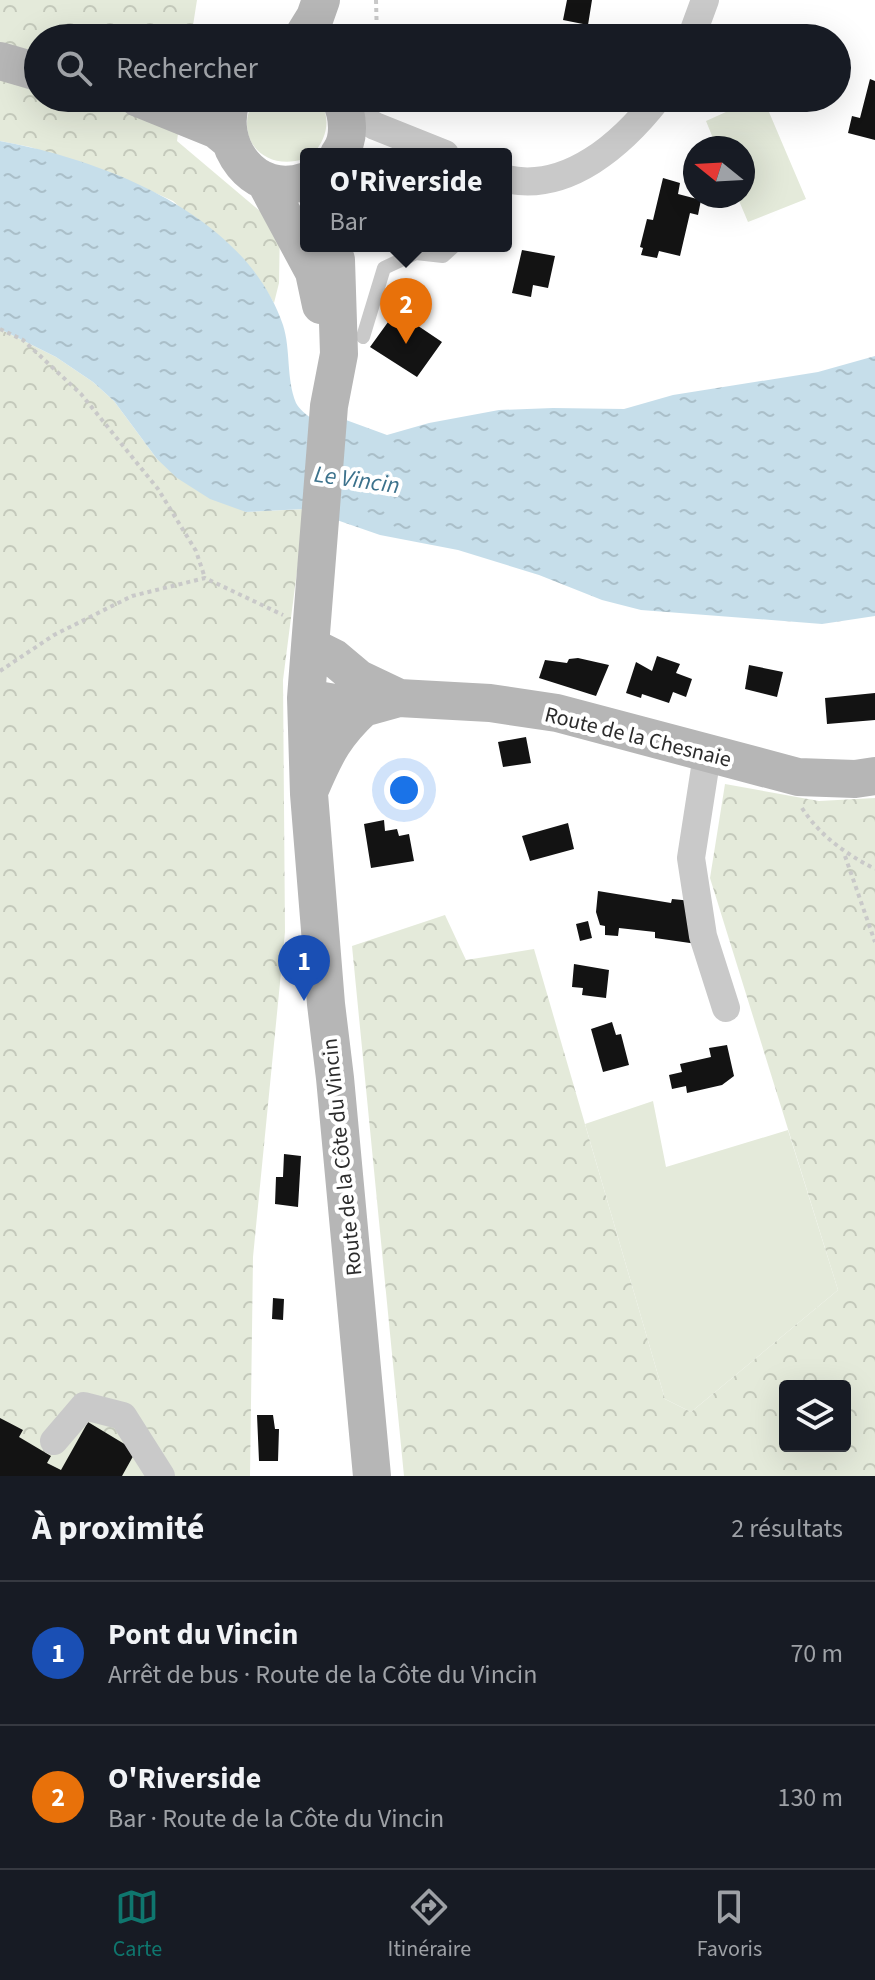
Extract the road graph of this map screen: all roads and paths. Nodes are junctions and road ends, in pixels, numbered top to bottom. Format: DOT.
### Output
graph roads {
  1 [pos="321,0"];
  2 [pos="342,0"];
  3 [pos="376,0"];
  4 [pos="705,0"];
  5 [pos="311,24"];
  6 [pos="338,24"];
  7 [pos="377,24"];
  8 [pos="696,24"];
  9 [pos="0,61"];
  10 [pos="24,68"];
  11 [pos="173,112"];
  12 [pos="228,112"];
  13 [pos="344,112"];
  14 [pos="355,112"];
  15 [pos="646,112"];
  16 [pos="405,136"];
  17 [pos="228,139"];
  18 [pos="343,148"];
  19 [pos="349,148"];
  20 [pos="432,148"];
  21 [pos="265,181"];
  22 [pos="300,182"];
  23 [pos="512,183"];
  24 [pos="300,246"];
  25 [pos="303,252"];
  26 [pos="333,252"];
  27 [pos="447,252"];
  28 [pos="0,329"];
  29 [pos="363,337"];
  30 [pos="329,406"];
  31 [pos="205,578"];
  32 [pos="311,635"];
  33 [pos="0,671"];
  34 [pos="306,698"];
  35 [pos="399,698"];
  36 [pos="363,708"];
  37 [pos="707,755"];
  38 [pos="779,773"];
  39 [pos="875,776"];
  40 [pos="309,794"];
  41 [pos="844,853"];
  42 [pos="875,869"];
  43 [pos="875,942"];
  44 [pos="726,1008"];
  45 [pos="54,1441"];
  46 [pos="161,1476"];
  47 [pos="372,1476"];
  1 -- 5 [label="main road"];
  2 -- 6 [label="main road"];
  3 -- 7 [label="path"];
  4 -- 8 [label="street"];
  9 -- 10 [label="main road"];
  11 -- 17 [label="main road"];
  12 -- 17 [label="main road"];
  13 -- 18 [label="main road"];
  14 -- 16 [label="street"];
  15 -- 23 [label="street"];
  16 -- 19 [label="street"];
  16 -- 20 [label="street"];
  17 -- 21 [label="main road, Route de la Côte du Vincin"];
  21 -- 22 [label="main road"];
  21 -- 24 [label="main road, Route de la Côte du Vincin"];
  25 -- 30 [label="main road, Route de la Côte du Vincin"];
  26 -- 30 [label="main road, Route de la Côte du Vincin"];
  27 -- 29 [label="lane"];
  28 -- 31 [label="path"];
  30 -- 32 [label="main road, Route de la Côte du Vincin"];
  31 -- 32 [label="path"];
  31 -- 33 [label="path"];
  32 -- 34 [label="main road, Route de la Côte du Vincin"];
  32 -- 35 [label="main road, Route de la Chesnaie"];
  34 -- 36 [label="main road, Route de la Chesnaie"];
  34 -- 40 [label="main road, Route de la Côte du Vincin"];
  35 -- 36 [label="main road, Route de la Chesnaie"];
  35 -- 37 [label="main road, Route de la Chesnaie"];
  36 -- 40 [label="main road"];
  37 -- 38 [label="main road, Route de la Chesnaie"];
  37 -- 44 [label="street"];
  38 -- 39 [label="main road, Route de la Chesnaie"];
  38 -- 41 [label="path"];
  40 -- 47 [label="main road, Route de la Côte du Vincin"];
  41 -- 42 [label="path"];
  41 -- 43 [label="path"];
  45 -- 46 [label="street"];
}
